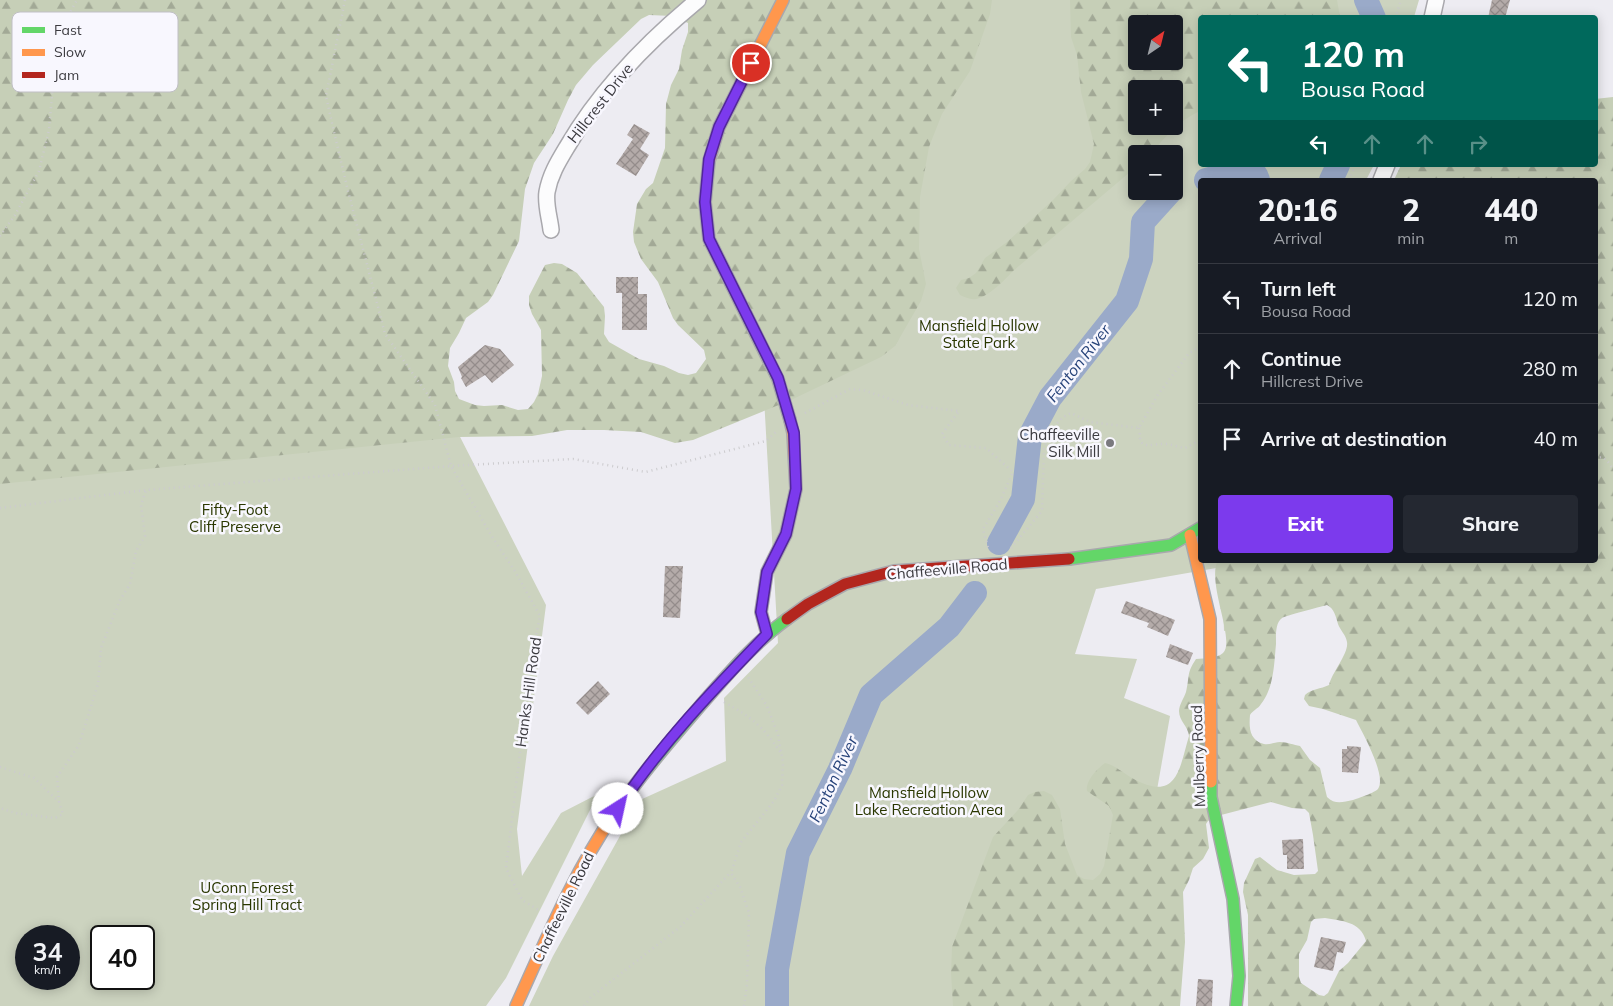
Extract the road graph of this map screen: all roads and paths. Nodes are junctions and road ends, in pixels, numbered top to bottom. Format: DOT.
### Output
graph roads {
  1 [pos="77,0"];
  2 [pos="345,0"];
  3 [pos="698,0"];
  4 [pos="783,0"];
  5 [pos="1401,0"];
  6 [pos="1436,0"];
  7 [pos="70,12"];
  8 [pos="1396,15"];
  9 [pos="1433,15"];
  10 [pos="52,92"];
  11 [pos="552,230"];
  12 [pos="0,236"];
  13 [pos="1198,347"];
  14 [pos="790,418"];
  15 [pos="1139,428"];
  16 [pos="1198,441"];
  17 [pos="1598,458"];
  18 [pos="451,466"];
  19 [pos="1613,468"];
  20 [pos="146,490"];
  21 [pos="0,508"];
  22 [pos="1198,529"];
  23 [pos="1190,535"];
  24 [pos="995,548"];
  25 [pos="1010,548"];
  26 [pos="767,634"];
  27 [pos="739,664"];
  28 [pos="710,694"];
  29 [pos="781,754"];
  30 [pos="0,767"];
  31 [pos="59,802"];
  32 [pos="0,808"];
  33 [pos="731,873"];
  34 [pos="554,920"];
  35 [pos="516,1006"];
  36 [pos="584,1006"];
  37 [pos="744,1006"];
  38 [pos="1236,1006"];
  1 -- 7 [label="path"];
  2 -- 18 [label="path, Hanks Hill Road"];
  3 -- 11 [label="street, Hillcrest Drive"];
  4 -- 14 [label="street"];
  5 -- 8 [label="path"];
  6 -- 9 [label="street"];
  10 -- 12 [label="path"];
  13 -- 15 [label="path"];
  14 -- 18 [label="path"];
  14 -- 24 [label="path"];
  14 -- 26 [label="street"];
  15 -- 16 [label="path"];
  15 -- 25 [label="path"];
  17 -- 19 [label="path"];
  18 -- 20 [label="path"];
  18 -- 34 [label="path, Hanks Hill Road"];
  20 -- 21 [label="path"];
  20 -- 31 [label="path"];
  22 -- 23 [label="street, Chaffeeville Road"];
  23 -- 26 [label="street, Chaffeeville Road"];
  23 -- 38 [label="street, Mulberry Road"];
  26 -- 27 [label="street, Chaffeeville Road"];
  27 -- 28 [label="street, Chaffeeville Road"];
  27 -- 29 [label="path"];
  28 -- 29 [label="path"];
  28 -- 34 [label="street, Chaffeeville Road"];
  29 -- 33 [label="path"];
  30 -- 31 [label="path"];
  31 -- 32 [label="path"];
  33 -- 36 [label="path"];
  33 -- 37 [label="path"];
  34 -- 35 [label="street, Chaffeeville Road"];
}
